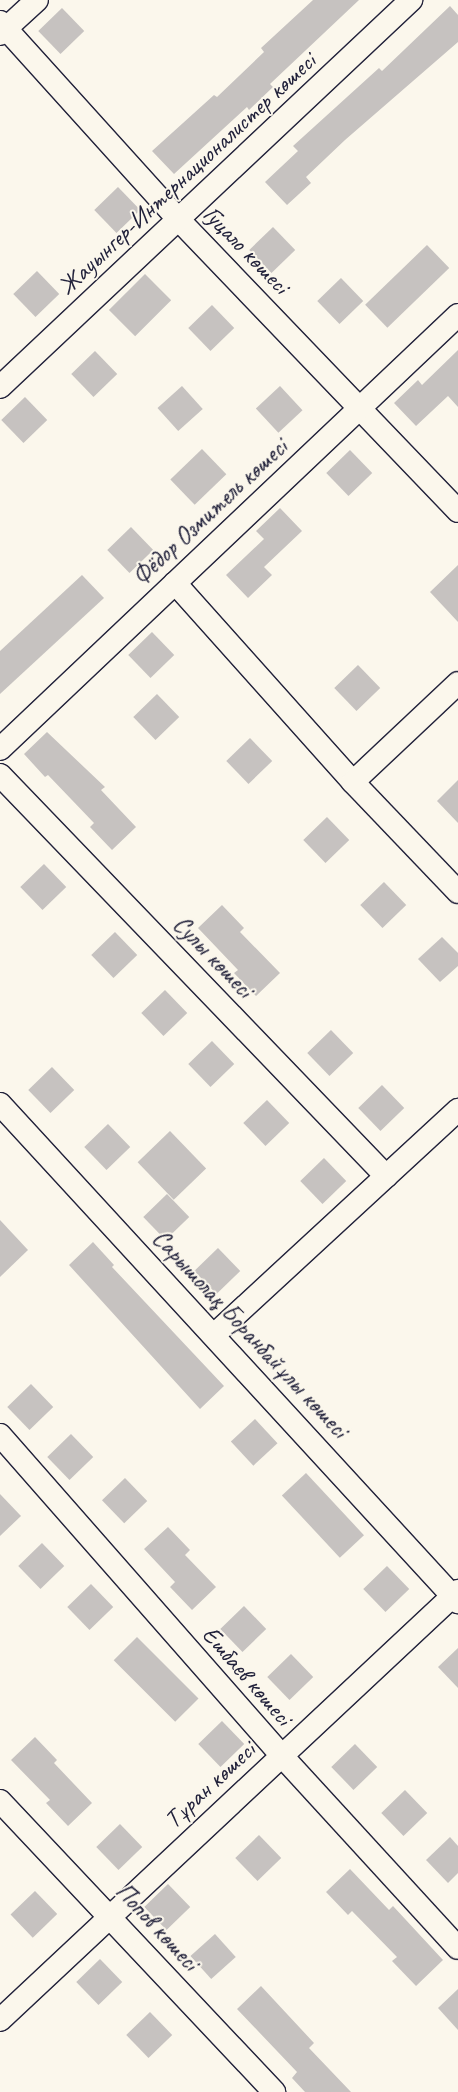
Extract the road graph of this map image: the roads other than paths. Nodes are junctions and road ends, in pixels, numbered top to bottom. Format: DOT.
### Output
graph roads {
  1 [pos="37,0"];
  2 [pos="411,0"];
  3 [pos="2,28"];
  4 [pos="179,220"];
  5 [pos="458,315"];
  6 [pos="0,387"];
  7 [pos="360,409"];
  8 [pos="458,511"];
  9 [pos="175,583"];
  10 [pos="458,683"];
  11 [pos="0,749"];
  12 [pos="0,775"];
  13 [pos="353,782"];
  14 [pos="458,892"];
  15 [pos="0,1104"];
  16 [pos="458,1110"];
  17 [pos="386,1176"];
  18 [pos="214,1335"];
  19 [pos="0,1435"];
  20 [pos="456,1596"];
  21 [pos="282,1756"];
  22 [pos="0,1800"];
  23 [pos="108,1915"];
  24 [pos="458,1948"];
  25 [pos="0,2020"];
  26 [pos="274,2092"];
  1 -- 3 [label="street"];
  2 -- 4 [label="street, Жауынгер-Интернационалистер көшесі"];
  3 -- 4 [label="street, Гуцало көшесі"];
  4 -- 6 [label="street, Жауынгер-Интернационалистер көшесі"];
  4 -- 7 [label="street, Гуцало көшесі"];
  5 -- 7 [label="street, Фёдор Озмитель көшесі"];
  7 -- 8 [label="street, Гуцало көшесі"];
  7 -- 9 [label="street, Фёдор Озмитель көшесі"];
  9 -- 11 [label="street, Фёдор Озмитель көшесі"];
  9 -- 13 [label="street"];
  10 -- 13 [label="street"];
  12 -- 17 [label="street, Сулы көшесі"];
  13 -- 14 [label="street"];
  15 -- 18 [label="street, Сарышолақ Боранбайұлы көшесі"];
  16 -- 17 [label="street"];
  17 -- 18 [label="street"];
  18 -- 20 [label="street, Сарышолақ Боранбайұлы көшесі"];
  19 -- 21 [label="street, Ешбаев көшесі"];
  20 -- 21 [label="street, Тұран көшесі"];
  21 -- 23 [label="street, Тұран көшесі"];
  21 -- 24 [label="street, Ешбаев көшесі"];
  22 -- 23 [label="street, Попов көшесі"];
  23 -- 25 [label="street, Тұран көшесі"];
  23 -- 26 [label="street, Попов көшесі"];
}
